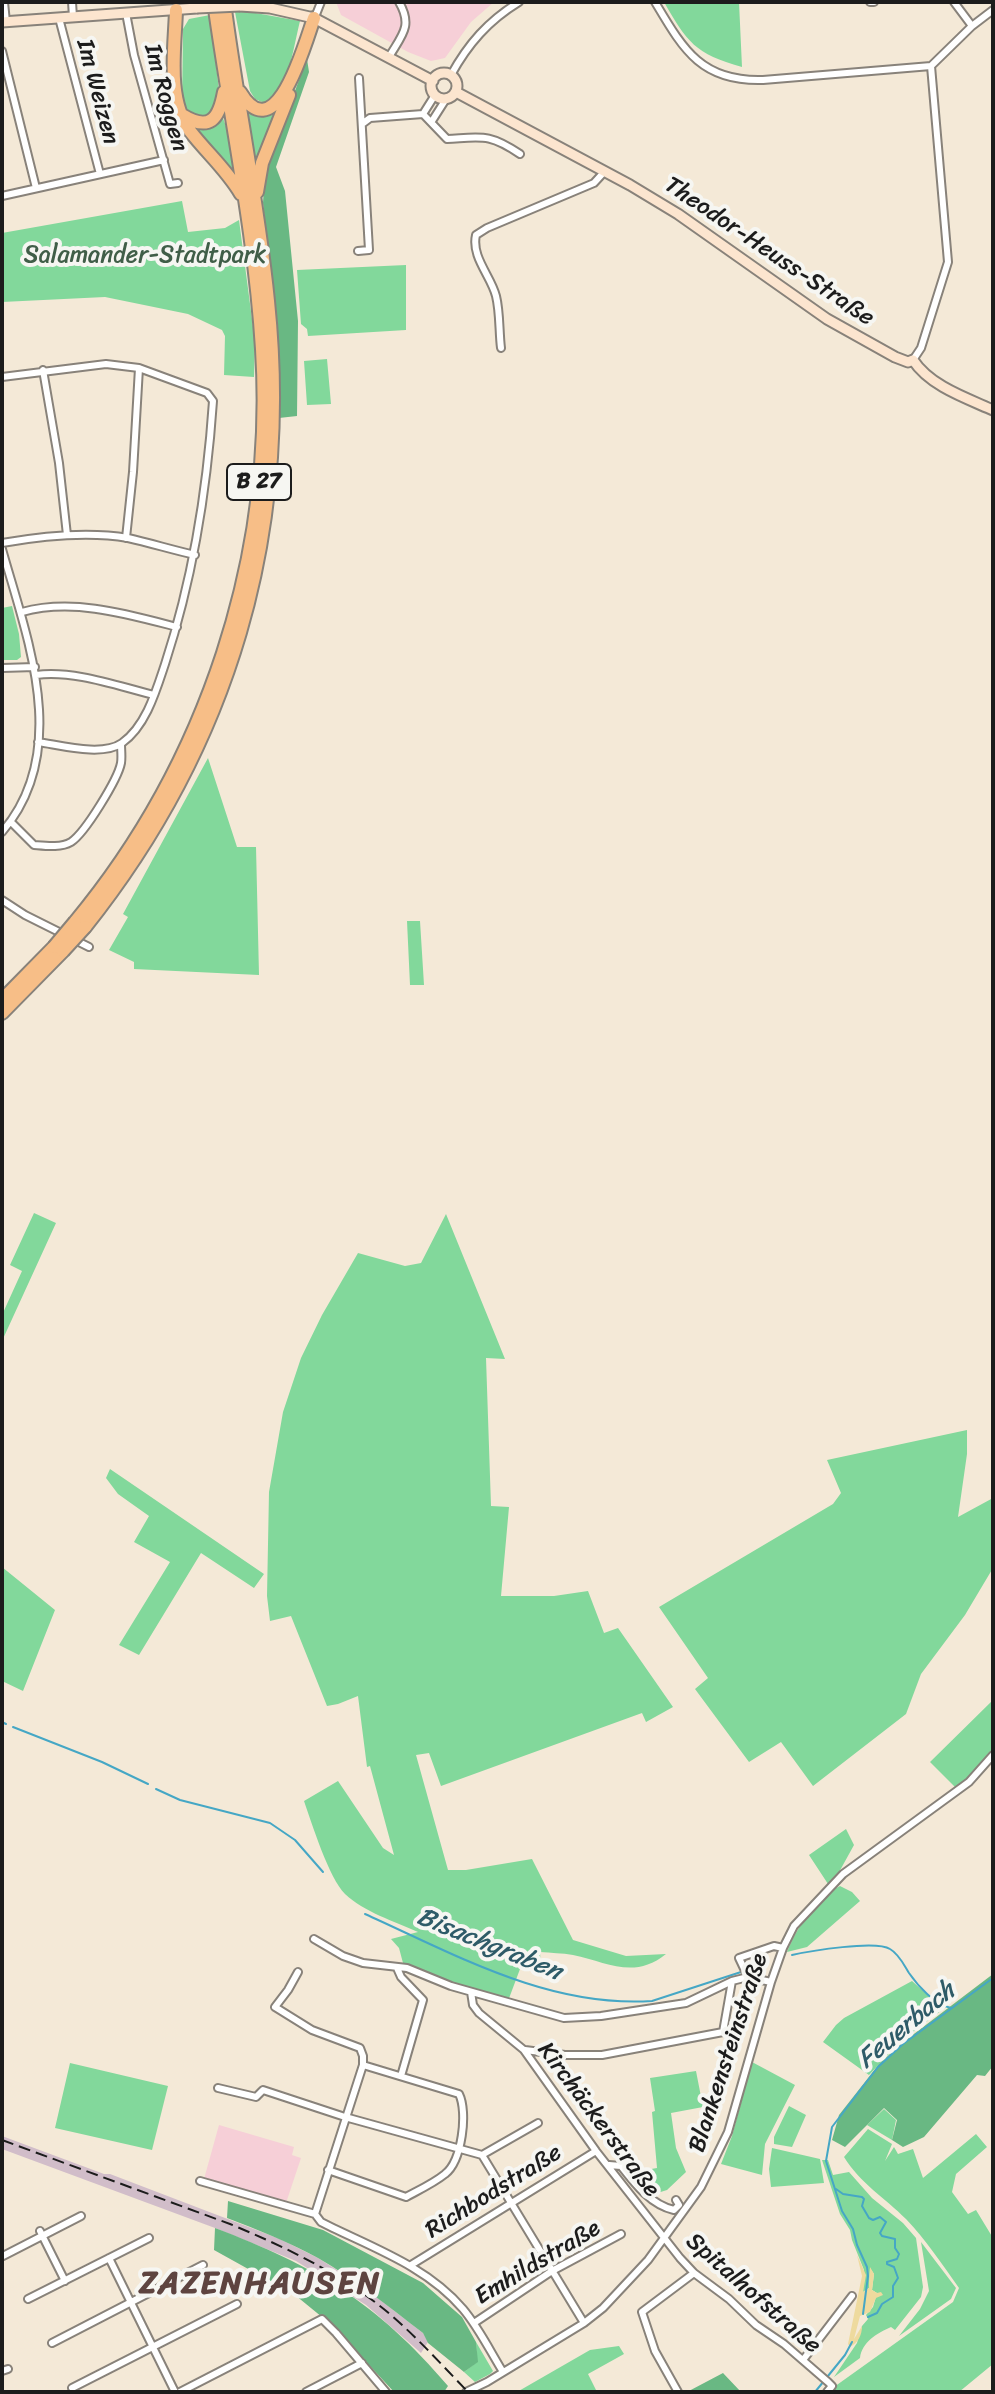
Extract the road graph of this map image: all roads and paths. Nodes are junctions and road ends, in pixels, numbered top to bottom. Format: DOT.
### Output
graph roads {
  1 [pos="4,2"];
  2 [pos="72,2"];
  3 [pos="214,2"];
  4 [pos="224,2"];
  5 [pos="321,2"];
  6 [pos="399,2"];
  7 [pos="519,2"];
  8 [pos="655,2"];
  9 [pos="954,2"];
  10 [pos="176,6"];
  11 [pos="139,8"];
  12 [pos="993,10"];
  13 [pos="126,13"];
  14 [pos="73,17"];
  15 [pos="59,18"];
  16 [pos="314,18"];
  17 [pos="4,22"];
  18 [pos="972,26"];
  19 [pos="2,51"];
  20 [pos="389,57"];
  21 [pos="931,66"];
  22 [pos="451,75"];
  23 [pos="292,77"];
  24 [pos="359,78"];
  25 [pos="433,81"];
  26 [pos="230,84"];
  27 [pos="456,92"];
  28 [pos="435,95"];
  29 [pos="446,99"];
  30 [pos="423,114"];
  31 [pos="182,115"];
  32 [pos="432,121"];
  33 [pos="362,124"];
  34 [pos="520,154"];
  35 [pos="164,160"];
  36 [pos="605,171"];
  37 [pos="100,174"];
  38 [pos="178,183"];
  39 [pos="36,188"];
  40 [pos="2,196"];
  41 [pos="250,199"];
  42 [pos="358,251"];
  43 [pos="501,348"];
  44 [pos="913,360"];
  45 [pos="139,368"];
  46 [pos="43,370"];
  47 [pos="2,377"];
  48 [pos="993,410"];
  49 [pos="67,535"];
  50 [pos="126,538"];
  51 [pos="2,543"];
  52 [pos="2,549"];
  53 [pos="195,555"];
  54 [pos="5,572"];
  55 [pos="22,612"];
  56 [pos="177,627"];
  57 [pos="2,668"];
  58 [pos="35,671"];
  59 [pos="154,695"];
  60 [pos="38,742"];
  61 [pos="121,744"];
  62 [pos="11,822"];
  63 [pos="2,832"];
  64 [pos="2,900"];
  65 [pos="89,947"];
  66 [pos="58,949"];
  67 [pos="2,1000"];
  68 [pos="2,1013"];
  69 [pos="993,1755"];
  70 [pos="314,1939"];
  71 [pos="783,1948"];
  72 [pos="397,1968"];
  73 [pos="298,1972"];
  74 [pos="748,1977"];
  75 [pos="732,1981"];
  76 [pos="771,1982"];
  77 [pos="471,1992"];
  78 [pos="524,2050"];
  79 [pos="363,2065"];
  80 [pos="401,2076"];
  81 [pos="218,2088"];
  82 [pos="345,2117"];
  83 [pos="538,2123"];
  84 [pos="460,2149"];
  85 [pos="596,2151"];
  86 [pos="482,2155"];
  87 [pos="609,2165"];
  88 [pos="328,2170"];
  89 [pos="200,2181"];
  90 [pos="676,2200"];
  91 [pos="510,2203"];
  92 [pos="315,2214"];
  93 [pos="81,2216"];
  94 [pos="41,2234"];
  95 [pos="621,2234"];
  96 [pos="149,2238"];
  97 [pos="663,2238"];
  98 [pos="3,2256"];
  99 [pos="109,2258"];
  100 [pos="203,2265"];
  101 [pos="411,2265"];
  102 [pos="552,2271"];
  103 [pos="694,2273"];
  104 [pos="65,2281"];
  105 [pos="852,2296"];
  106 [pos="28,2299"];
  107 [pos="131,2302"];
  108 [pos="237,2304"];
  109 [pos="474,2323"];
  110 [pos="584,2323"];
  111 [pos="52,2343"];
  112 [pos="153,2346"];
  113 [pos="803,2360"];
  114 [pos="362,2363"];
  115 [pos="503,2372"];
  116 [pos="72,2388"];
  117 [pos="178,2392"];
  118 [pos="306,2392"];
  119 [pos="386,2392"];
  120 [pos="466,2392"];
  121 [pos="678,2392"];
  122 [pos="827,2392"];
  1 -- 17 [label="street"];
  2 -- 14 [label="street"];
  3 -- 26 [label="highway, B 27"];
  4 -- 26 [label="highway, B 27"];
  5 -- 16 [label="street"];
  6 -- 20 [label="street"];
  7 -- 22 [label="street"];
  8 -- 21 [label="street"];
  9 -- 18 [label="street"];
  10 -- 11 [label="street"];
  10 -- 16 [label="street, bridge"];
  10 -- 31 [label="highway, B 27"];
  11 -- 13 [label="street"];
  12 -- 18 [label="street"];
  13 -- 14 [label="street"];
  13 -- 35 [label="street, Im Roggen"];
  14 -- 15 [label="street"];
  15 -- 17 [label="street"];
  15 -- 37 [label="street, Im Weizen"];
  16 -- 20 [label="street"];
  16 -- 23 [label="highway, B 27"];
  18 -- 21 [label="street"];
  19 -- 39 [label="street"];
  20 -- 25 [label="street"];
  21 -- 44 [label="street"];
  22 -- 25 [label="street"];
  22 -- 27 [label="street"];
  23 -- 26 [label="highway, B 27"];
  23 -- 41 [label="highway, B 27"];
  24 -- 33 [label="street"];
  25 -- 28 [label="street"];
  26 -- 31 [label="highway, B 27"];
  26 -- 41 [label="highway, B 27"];
  27 -- 29 [label="street"];
  27 -- 36 [label="street, Theodor-Heuss-Straße"];
  28 -- 29 [label="street"];
  28 -- 30 [label="street"];
  29 -- 32 [label="street"];
  30 -- 32 [label="street"];
  30 -- 33 [label="street"];
  31 -- 41 [label="highway, B 27"];
  32 -- 34 [label="street"];
  33 -- 42 [label="street"];
  35 -- 37 [label="street"];
  35 -- 38 [label="street, Im Roggen"];
  36 -- 43 [label="street"];
  36 -- 44 [label="street, Theodor-Heuss-Straße"];
  37 -- 39 [label="street"];
  39 -- 40 [label="street"];
  41 -- 66 [label="highway, B 27, bridge"];
  44 -- 48 [label="street, Theodor-Heuss-Straße"];
  45 -- 46 [label="street"];
  45 -- 50 [label="street"];
  45 -- 53 [label="street"];
  46 -- 47 [label="street"];
  46 -- 49 [label="street"];
  49 -- 50 [label="street"];
  49 -- 51 [label="street"];
  50 -- 53 [label="street"];
  52 -- 54 [label="street"];
  53 -- 56 [label="street"];
  54 -- 55 [label="street"];
  55 -- 56 [label="street"];
  55 -- 58 [label="street"];
  56 -- 59 [label="street"];
  57 -- 58 [label="street"];
  58 -- 59 [label="street"];
  58 -- 60 [label="street"];
  59 -- 61 [label="street"];
  60 -- 61 [label="street"];
  60 -- 62 [label="street"];
  61 -- 62 [label="street"];
  62 -- 63 [label="street"];
  64 -- 65 [label="street"];
  66 -- 67 [label="highway, B 27"];
  66 -- 68 [label="highway, B 27"];
  69 -- 71 [label="street, Blankensteinstraße"];
  70 -- 72 [label="street"];
  71 -- 74 [label="street"];
  71 -- 76 [label="street, Blankensteinstraße"];
  72 -- 77 [label="street"];
  72 -- 80 [label="street"];
  73 -- 79 [label="street"];
  74 -- 75 [label="street"];
  74 -- 76 [label="street"];
  75 -- 77 [label="street"];
  75 -- 78 [label="street"];
  76 -- 97 [label="street, Blankensteinstraße"];
  77 -- 78 [label="street, Kirchäckerstraße"];
  78 -- 85 [label="street, Kirchäckerstraße"];
  79 -- 80 [label="street"];
  79 -- 82 [label="street"];
  80 -- 84 [label="street"];
  81 -- 82 [label="street"];
  82 -- 84 [label="street"];
  82 -- 88 [label="street"];
  83 -- 86 [label="street"];
  84 -- 86 [label="street"];
  84 -- 88 [label="street"];
  85 -- 87 [label="street, Kirchäckerstraße"];
  85 -- 91 [label="street, Richbodstraße"];
  86 -- 91 [label="street"];
  87 -- 90 [label="street"];
  87 -- 97 [label="street, Kirchäckerstraße"];
  88 -- 92 [label="street"];
  89 -- 92 [label="street"];
  91 -- 101 [label="street, Richbodstraße"];
  91 -- 102 [label="street"];
  92 -- 101 [label="street"];
  93 -- 94 [label="street"];
  94 -- 98 [label="street"];
  94 -- 104 [label="street"];
  95 -- 102 [label="street, Emhildstraße"];
  96 -- 99 [label="street"];
  97 -- 103 [label="street, Spitalhofstraße"];
  97 -- 110 [label="street, Blankensteinstraße"];
  99 -- 104 [label="street"];
  99 -- 107 [label="street"];
  100 -- 107 [label="street"];
  101 -- 109 [label="street"];
  102 -- 109 [label="street, Emhildstraße"];
  102 -- 110 [label="street"];
  103 -- 113 [label="street, Spitalhofstraße"];
  103 -- 121 [label="street"];
  104 -- 106 [label="street"];
  105 -- 113 [label="street"];
  107 -- 111 [label="street"];
  107 -- 112 [label="street"];
  108 -- 112 [label="street"];
  109 -- 115 [label="street"];
  110 -- 115 [label="street, Blankensteinstraße"];
  112 -- 116 [label="street"];
  112 -- 117 [label="street"];
  113 -- 122 [label="street, Spitalhofstraße"];
  114 -- 117 [label="street"];
  114 -- 118 [label="street"];
  114 -- 119 [label="street"];
  115 -- 120 [label="street, Blankensteinstraße"];
}
